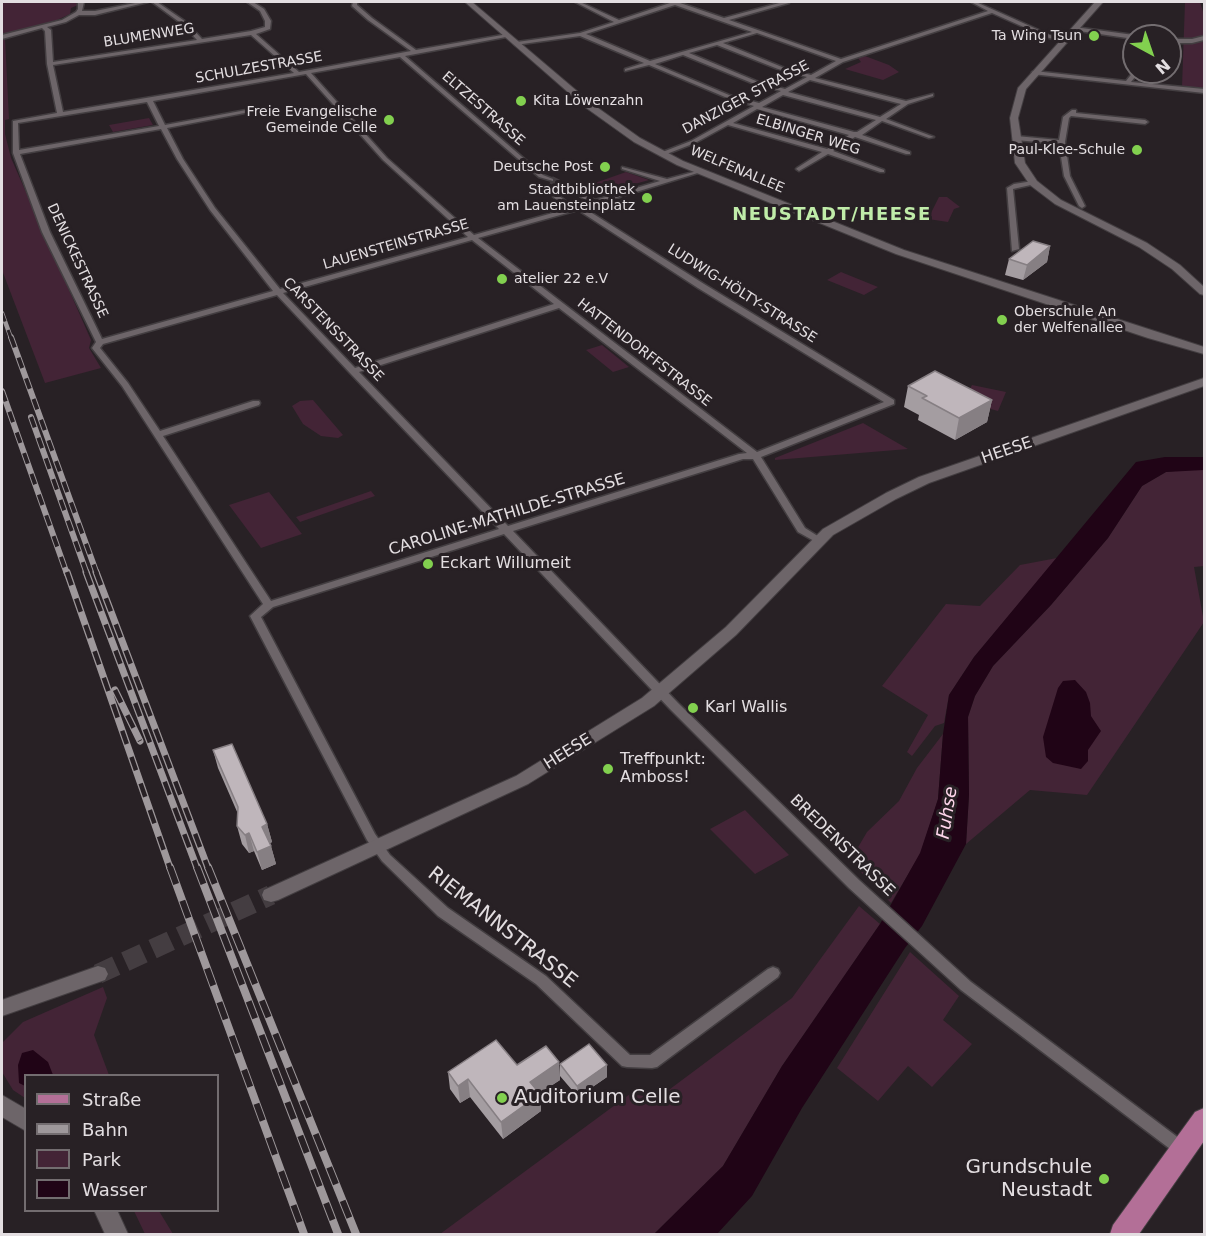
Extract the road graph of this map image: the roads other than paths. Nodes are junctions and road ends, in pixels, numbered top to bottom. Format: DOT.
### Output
graph roads {
  1 [pos="81,2"];
  2 [pos="146,2"];
  3 [pos="154,2"];
  4 [pos="250,2"];
  5 [pos="355,2"];
  6 [pos="468,2"];
  7 [pos="577,2"];
  8 [pos="676,2"];
  9 [pos="787,2"];
  10 [pos="973,2"];
  11 [pos="1099,2"];
  12 [pos="992,10"];
  13 [pos="78,13"];
  14 [pos="724,20"];
  15 [pos="617,21"];
  16 [pos="44,27"];
  17 [pos="1074,29"];
  18 [pos="756,32"];
  19 [pos="252,33"];
  20 [pos="581,34"];
  21 [pos="506,35"];
  22 [pos="1122,36"];
  23 [pos="2,37"];
  24 [pos="1204,38"];
  25 [pos="200,40"];
  26 [pos="1064,40"];
  27 [pos="1182,41"];
  28 [pos="517,44"];
  29 [pos="717,44"];
  30 [pos="414,51"];
  31 [pos="684,53"];
  32 [pos="400,54"];
  33 [pos="841,60"];
  34 [pos="649,63"];
  35 [pos="50,64"];
  36 [pos="627,70"];
  37 [pos="307,72"];
  38 [pos="1034,73"];
  39 [pos="298,74"];
  40 [pos="810,77"];
  41 [pos="1122,82"];
  42 [pos="1137,84"];
  43 [pos="1204,91"];
  44 [pos="785,92"];
  45 [pos="931,95"];
  46 [pos="149,100"];
  47 [pos="906,103"];
  48 [pos="758,106"];
  49 [pos="257,110"];
  50 [pos="60,113"];
  51 [pos="881,119"];
  52 [pos="15,122"];
  53 [pos="1145,122"];
  54 [pos="727,123"];
  55 [pos="163,128"];
  56 [pos="856,134"];
  57 [pos="931,137"];
  58 [pos="1016,138"];
  59 [pos="1062,142"];
  60 [pos="828,151"];
  61 [pos="16,153"];
  62 [pos="908,153"];
  63 [pos="662,154"];
  64 [pos="624,168"];
  65 [pos="799,169"];
  66 [pos="699,171"];
  67 [pos="882,171"];
  68 [pos="551,180"];
  69 [pos="668,181"];
  70 [pos="1034,183"];
  71 [pos="562,185"];
  72 [pos="571,187"];
  73 [pos="595,203"];
  74 [pos="1082,206"];
  75 [pos="575,209"];
  76 [pos="472,237"];
  77 [pos="1015,249"];
  78 [pos="278,292"];
  79 [pos="1204,292"];
  80 [pos="560,305"];
  81 [pos="98,345"];
  82 [pos="1204,351"];
  83 [pos="353,371"];
  84 [pos="1204,382"];
  85 [pos="256,403"];
  86 [pos="157,435"];
  87 [pos="756,456"];
  88 [pos="508,531"];
  89 [pos="819,540"];
  90 [pos="269,605"];
  91 [pos="661,691"];
  92 [pos="378,846"];
  93 [pos="271,895"];
  94 [pos="773,973"];
  95 [pos="98,974"];
  96 [pos="2,1008"];
  97 [pos="2,1105"];
  98 [pos="24,1120"];
  99 [pos="1204,1120"];
  100 [pos="1183,1150"];
  101 [pos="106,1212"];
  102 [pos="117,1234"];
  103 [pos="1123,1234"];
  1 -- 13 [label="street"];
  2 -- 13 [label="street"];
  3 -- 25 [label="street"];
  4 -- 19 [label="street"];
  5 -- 30 [label="street"];
  6 -- 21 [label="street, WELFENALLEE"];
  7 -- 15 [label="street"];
  8 -- 14 [label="street"];
  8 -- 15 [label="street"];
  9 -- 14 [label="street"];
  10 -- 12 [label="street"];
  11 -- 17 [label="street"];
  12 -- 26 [label="street"];
  12 -- 33 [label="street, DANZIGER STRASSE"];
  13 -- 16 [label="street"];
  14 -- 18 [label="street"];
  15 -- 20 [label="street"];
  16 -- 23 [label="street"];
  16 -- 35 [label="street"];
  17 -- 22 [label="street"];
  17 -- 26 [label="street"];
  18 -- 29 [label="street"];
  18 -- 33 [label="street"];
  19 -- 25 [label="street, BLUMENWEG"];
  19 -- 39 [label="street"];
  20 -- 28 [label="street"];
  20 -- 34 [label="street"];
  21 -- 28 [label="street, WELFENALLEE"];
  21 -- 30 [label="street, SCHULZESTRASSE"];
  24 -- 27 [label="street"];
  25 -- 35 [label="street, BLUMENWEG"];
  26 -- 38 [label="street"];
  28 -- 63 [label="street, WELFENALLEE"];
  29 -- 31 [label="street"];
  29 -- 40 [label="street"];
  30 -- 32 [label="street, SCHULZESTRASSE"];
  31 -- 34 [label="street"];
  31 -- 44 [label="street"];
  32 -- 37 [label="street, SCHULZESTRASSE"];
  32 -- 68 [label="street, ELTZESTRASSE"];
  33 -- 40 [label="street, DANZIGER STRASSE"];
  34 -- 36 [label="street"];
  34 -- 48 [label="street"];
  35 -- 50 [label="street"];
  37 -- 39 [label="street, SCHULZESTRASSE"];
  37 -- 76 [label="street, HATTENDORFFSTRASSE"];
  38 -- 41 [label="street"];
  38 -- 58 [label="street"];
  39 -- 46 [label="street, SCHULZESTRASSE"];
  40 -- 44 [label="street, DANZIGER STRASSE"];
  40 -- 47 [label="street"];
  42 -- 43 [label="street"];
  44 -- 48 [label="street, DANZIGER STRASSE"];
  44 -- 51 [label="street"];
  45 -- 47 [label="street"];
  46 -- 50 [label="street, SCHULZESTRASSE"];
  46 -- 55 [label="street, CARSTENSSTRASSE"];
  47 -- 51 [label="street"];
  48 -- 54 [label="street, DANZIGER STRASSE"];
  48 -- 56 [label="street"];
  49 -- 55 [label="street"];
  50 -- 52 [label="street, SCHULZESTRASSE"];
  51 -- 56 [label="street"];
  51 -- 57 [label="street"];
  52 -- 61 [label="street, DENICKESTRASSE"];
  53 -- 59 [label="street"];
  54 -- 60 [label="street, ELBINGER WEG"];
  54 -- 63 [label="street, DANZIGER STRASSE"];
  55 -- 61 [label="street"];
  55 -- 78 [label="street, CARSTENSSTRASSE"];
  56 -- 60 [label="street"];
  56 -- 62 [label="street"];
  58 -- 59 [label="street"];
  58 -- 70 [label="street"];
  59 -- 74 [label="street"];
  60 -- 65 [label="street"];
  60 -- 67 [label="street, ELBINGER WEG"];
  61 -- 81 [label="street, DENICKESTRASSE"];
  63 -- 66 [label="street, WELFENALLEE"];
  64 -- 69 [label="street"];
  66 -- 69 [label="street, LAUENSTEINSTRASSE"];
  66 -- 82 [label="street, WELFENALLEE"];
  69 -- 73 [label="street, LAUENSTEINSTRASSE"];
  70 -- 77 [label="street"];
  70 -- 79 [label="street"];
  71 -- 72 [label="street"];
  72 -- 73 [label="street"];
  72 -- 75 [label="street, LUDWIG-HÖLTY-STRASSE"];
  73 -- 75 [label="street, LAUENSTEINSTRASSE"];
  75 -- 76 [label="street, LAUENSTEINSTRASSE"];
  75 -- 87 [label="street, LUDWIG-HÖLTY-STRASSE"];
  76 -- 78 [label="street, LAUENSTEINSTRASSE"];
  76 -- 80 [label="street, HATTENDORFFSTRASSE"];
  78 -- 81 [label="street, LAUENSTEINSTRASSE"];
  78 -- 83 [label="street, CARSTENSSTRASSE"];
  80 -- 83 [label="street"];
  80 -- 87 [label="street, HATTENDORFFSTRASSE"];
  81 -- 86 [label="street, DENICKESTRASSE"];
  83 -- 88 [label="street, CARSTENSSTRASSE"];
  84 -- 89 [label="street, HEESE"];
  85 -- 86 [label="street"];
  86 -- 90 [label="street, DENICKESTRASSE"];
  87 -- 88 [label="street, CAROLINE-MATHILDE-STRASSE"];
  87 -- 89 [label="street"];
  88 -- 90 [label="street, CAROLINE-MATHILDE-STRASSE"];
  88 -- 91 [label="street, BREDENSTRASSE"];
  89 -- 91 [label="street, HEESE"];
  90 -- 92 [label="street, RIEMANNSTRASSE"];
  91 -- 92 [label="street, HEESE"];
  91 -- 100 [label="street, BREDENSTRASSE"];
  92 -- 93 [label="street, HEESE"];
  92 -- 94 [label="street, RIEMANNSTRASSE"];
  95 -- 96 [label="street"];
  97 -- 98 [label="street"];
  99 -- 100 [label="main road"];
  100 -- 103 [label="main road"];
  101 -- 102 [label="street"];
}
